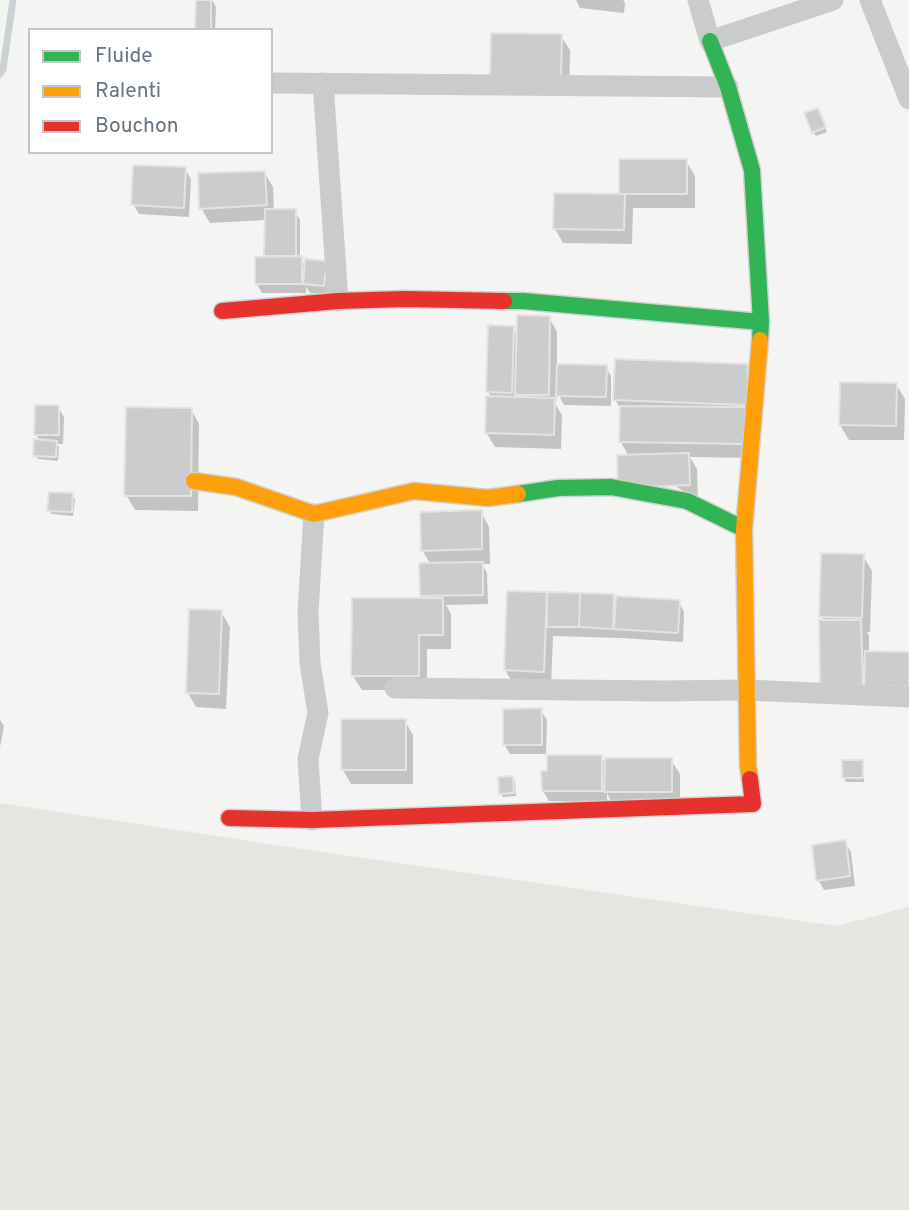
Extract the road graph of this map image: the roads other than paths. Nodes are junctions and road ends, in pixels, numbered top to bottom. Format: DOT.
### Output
graph roads {
  1 [pos="698,0"];
  2 [pos="833,0"];
  3 [pos="870,0"];
  4 [pos="710,41"];
  5 [pos="273,83"];
  6 [pos="323,83"];
  7 [pos="728,87"];
  8 [pos="909,99"];
  9 [pos="338,301"];
  10 [pos="222,311"];
  11 [pos="761,322"];
  12 [pos="194,481"];
  13 [pos="314,514"];
  14 [pos="744,529"];
  15 [pos="395,688"];
  16 [pos="746,690"];
  17 [pos="909,696"];
  18 [pos="229,818"];
  19 [pos="312,820"];
  1 -- 4 [label="street"];
  2 -- 4 [label="street"];
  3 -- 8 [label="street"];
  4 -- 7 [label="street"];
  5 -- 6 [label="street"];
  6 -- 7 [label="street"];
  6 -- 9 [label="street"];
  7 -- 11 [label="street"];
  9 -- 10 [label="street"];
  9 -- 11 [label="street"];
  11 -- 14 [label="street"];
  12 -- 13 [label="street"];
  13 -- 14 [label="street"];
  13 -- 19 [label="street"];
  14 -- 16 [label="street"];
  15 -- 16 [label="street"];
  16 -- 17 [label="street"];
  16 -- 19 [label="street"];
  18 -- 19 [label="street"];
}
